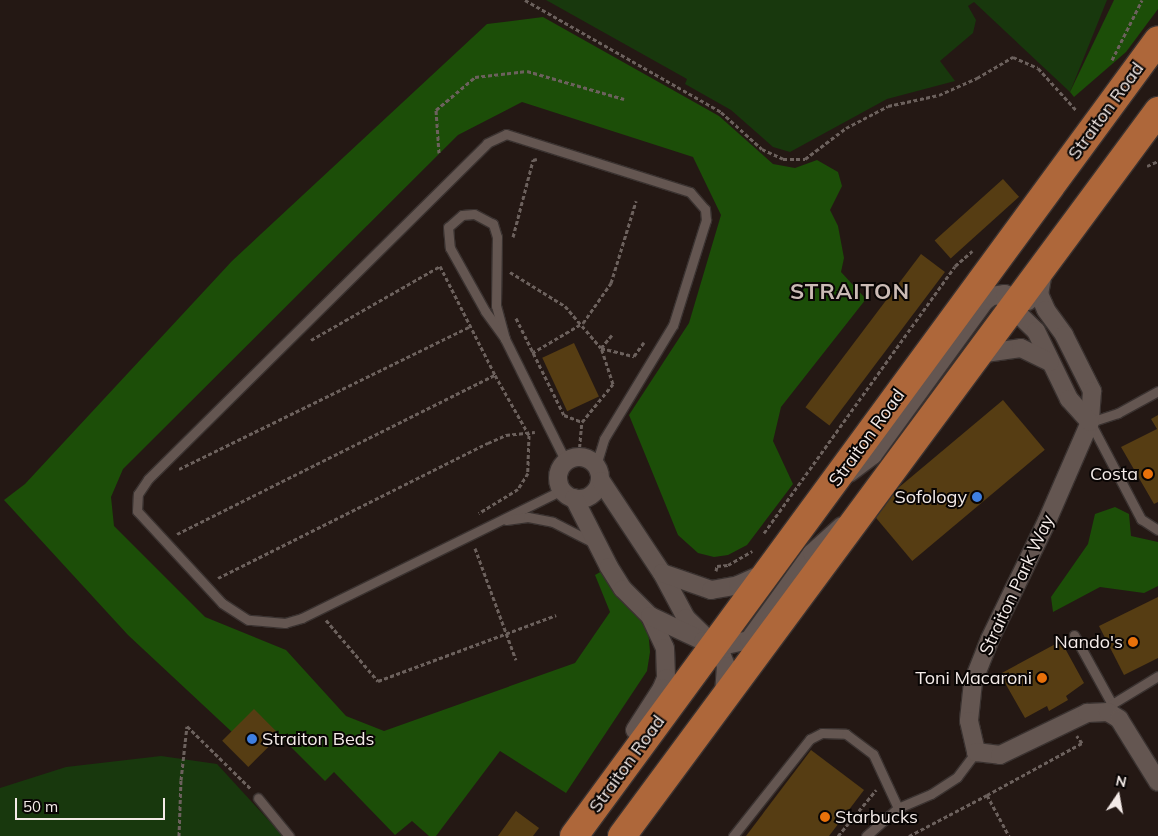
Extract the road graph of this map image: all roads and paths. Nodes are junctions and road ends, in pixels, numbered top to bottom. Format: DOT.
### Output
graph roads {
  1 [pos="525,0"];
  2 [pos="1158,40"];
  3 [pos="624,99"];
  4 [pos="1158,111"];
  5 [pos="1094,126"];
  6 [pos="439,154"];
  7 [pos="542,158"];
  8 [pos="636,201"];
  9 [pos="512,244"];
  10 [pos="988,252"];
  11 [pos="510,262"];
  12 [pos="1047,262"];
  13 [pos="509,272"];
  14 [pos="510,280"];
  15 [pos="1010,301"];
  16 [pos="1046,310"];
  17 [pos="513,312"];
  18 [pos="583,323"];
  19 [pos="471,326"];
  20 [pos="612,335"];
  21 [pos="505,339"];
  22 [pos="645,340"];
  23 [pos="284,346"];
  24 [pos="601,348"];
  25 [pos="532,353"];
  26 [pos="978,354"];
  27 [pos="1050,362"];
  28 [pos="495,375"];
  29 [pos="1158,391"];
  30 [pos="582,422"];
  31 [pos="1090,422"];
  32 [pos="548,426"];
  33 [pos="529,435"];
  34 [pos="572,459"];
  35 [pos="165,463"];
  36 [pos="599,473"];
  37 [pos="833,485"];
  38 [pos="568,494"];
  39 [pos="865,508"];
  40 [pos="472,517"];
  41 [pos="499,520"];
  42 [pos="1158,530"];
  43 [pos="762,537"];
  44 [pos="163,541"];
  45 [pos="473,544"];
  46 [pos="756,544"];
  47 [pos="598,547"];
  48 [pos="770,571"];
  49 [pos="662,573"];
  50 [pos="207,584"];
  51 [pos="711,590"];
  52 [pos="321,613"];
  53 [pos="556,615"];
  54 [pos="650,616"];
  55 [pos="506,634"];
  56 [pos="1074,635"];
  57 [pos="714,643"];
  58 [pos="516,660"];
  59 [pos="1158,676"];
  60 [pos="724,698"];
  61 [pos="1110,708"];
  62 [pos="1069,723"];
  63 [pos="976,752"];
  64 [pos="1158,782"];
  65 [pos="887,785"];
  66 [pos="987,795"];
  67 [pos="258,798"];
  68 [pos="602,798"];
  69 [pos="898,808"];
  70 [pos="179,836"];
  71 [pos="289,836"];
  72 [pos="574,836"];
  73 [pos="622,836"];
  74 [pos="733,836"];
  75 [pos="838,836"];
  76 [pos="866,836"];
  77 [pos="909,836"];
  78 [pos="1009,836"];
  1 -- 5 [label="path"];
  2 -- 5 [label="main road, Straiton Road"];
  3 -- 6 [label="path"];
  4 -- 12 [label="main road"];
  5 -- 10 [label="main road, Straiton Road"];
  7 -- 9 [label="path"];
  8 -- 18 [label="path"];
  10 -- 15 [label="street"];
  10 -- 37 [label="main road, Straiton Road"];
  10 -- 43 [label="path"];
  11 -- 13 [label="path"];
  12 -- 15 [label="main road"];
  12 -- 16 [label="street, Straiton Park Way"];
  13 -- 14 [label="path"];
  13 -- 18 [label="path"];
  15 -- 16 [label="street"];
  15 -- 26 [label="main road"];
  15 -- 27 [label="street"];
  15 -- 37 [label="street"];
  16 -- 31 [label="street, Straiton Park Way"];
  17 -- 25 [label="path"];
  18 -- 24 [label="path"];
  18 -- 25 [label="path"];
  19 -- 23 [label="path"];
  19 -- 28 [label="path"];
  19 -- 35 [label="path"];
  20 -- 24 [label="path"];
  21 -- 21 [label="lane"];
  21 -- 32 [label="lane"];
  22 -- 24 [label="path"];
  23 -- 35 [label="lane"];
  23 -- 36 [label="lane"];
  24 -- 30 [label="path"];
  25 -- 30 [label="path"];
  26 -- 27 [label="street"];
  26 -- 39 [label="main road"];
  27 -- 31 [label="street"];
  28 -- 33 [label="path"];
  28 -- 44 [label="path"];
  29 -- 31 [label="lane"];
  30 -- 34 [label="path"];
  31 -- 42 [label="lane"];
  31 -- 63 [label="street, Straiton Park Way"];
  32 -- 33 [label="path"];
  32 -- 34 [label="lane"];
  33 -- 40 [label="path"];
  33 -- 50 [label="path"];
  34 -- 36 [label="street"];
  34 -- 38 [label="street"];
  35 -- 44 [label="lane"];
  36 -- 38 [label="street"];
  36 -- 49 [label="street"];
  37 -- 48 [label="main road, Straiton Road"];
  38 -- 41 [label="lane"];
  38 -- 47 [label="street"];
  39 -- 57 [label="street"];
  39 -- 60 [label="main road"];
  41 -- 47 [label="lane"];
  41 -- 50 [label="lane"];
  44 -- 50 [label="lane"];
  45 -- 55 [label="path"];
  46 -- 51 [label="path"];
  47 -- 54 [label="street"];
  48 -- 51 [label="street"];
  48 -- 57 [label="main road, Straiton Road"];
  49 -- 51 [label="street"];
  49 -- 57 [label="street"];
  52 -- 55 [label="path"];
  53 -- 55 [label="path"];
  54 -- 57 [label="street"];
  54 -- 68 [label="street"];
  55 -- 58 [label="path"];
  56 -- 61 [label="lane"];
  57 -- 60 [label="street"];
  57 -- 68 [label="main road, Straiton Road"];
  59 -- 61 [label="lane"];
  60 -- 73 [label="main road"];
  61 -- 62 [label="street"];
  61 -- 64 [label="street"];
  62 -- 63 [label="street"];
  62 -- 66 [label="path"];
  63 -- 69 [label="lane"];
  65 -- 69 [label="lane"];
  65 -- 74 [label="lane"];
  65 -- 75 [label="path"];
  66 -- 77 [label="path"];
  66 -- 78 [label="path"];
  67 -- 70 [label="path"];
  67 -- 71 [label="lane"];
  68 -- 72 [label="main road, Straiton Road"];
  69 -- 76 [label="lane"];
}
